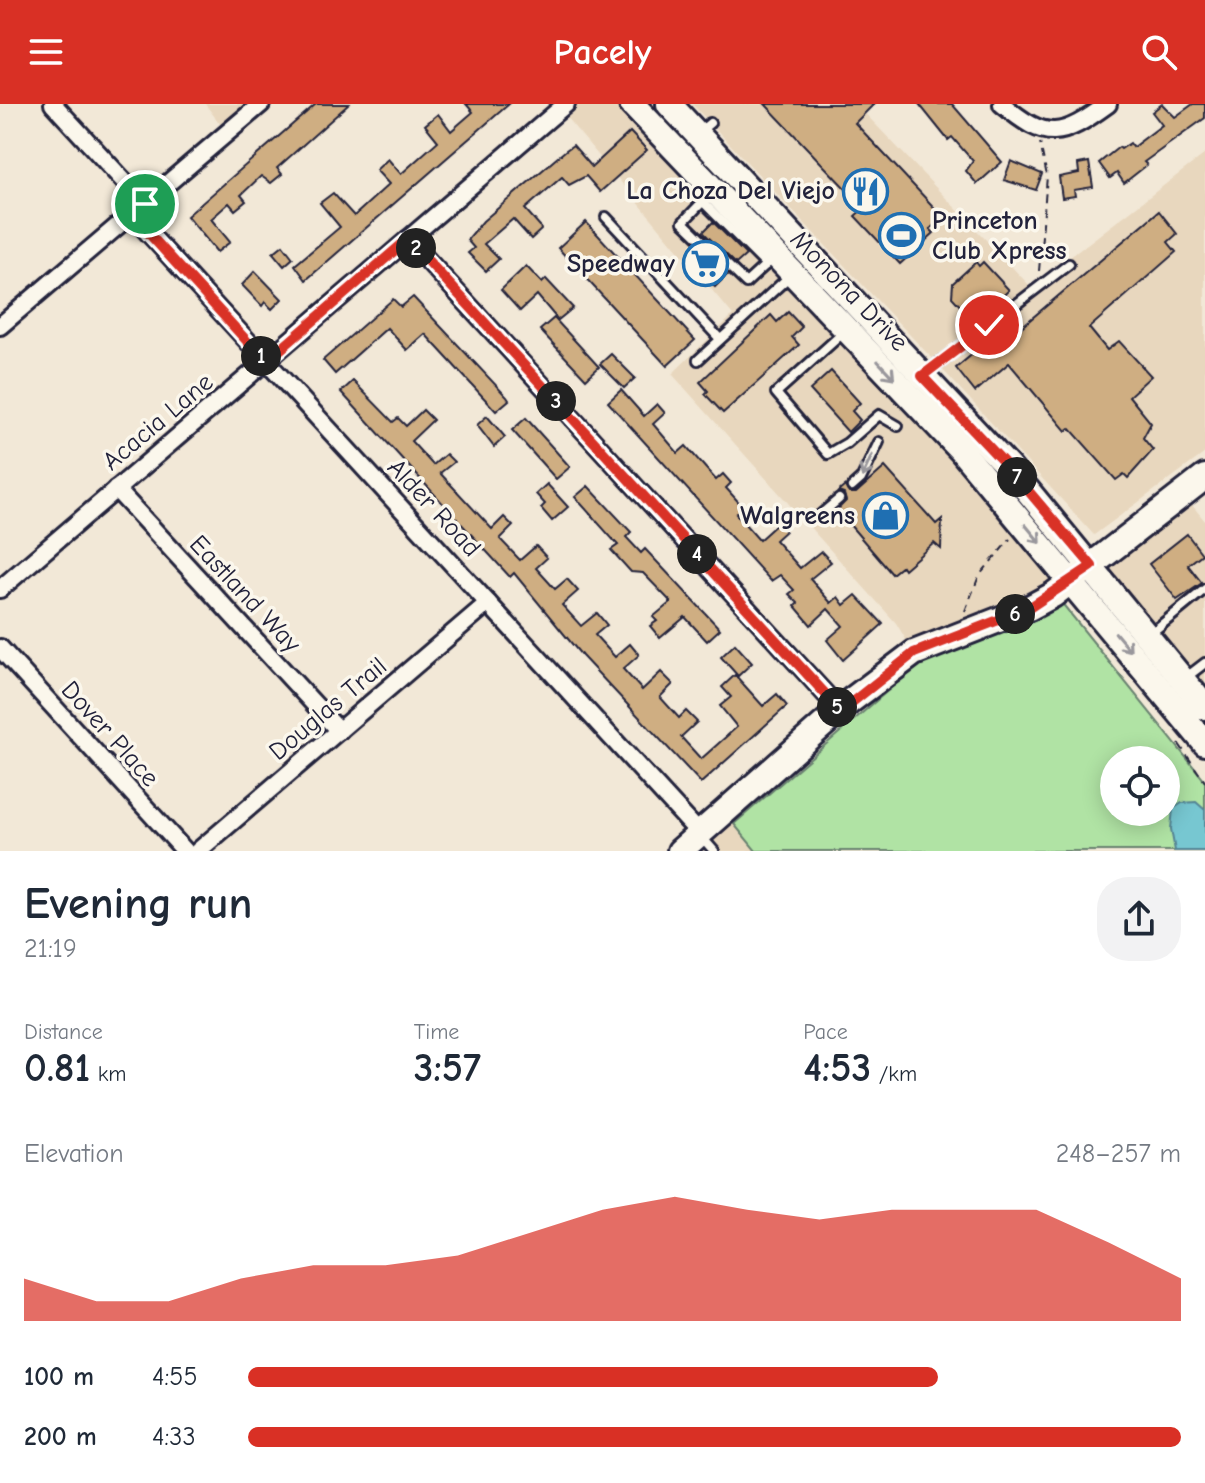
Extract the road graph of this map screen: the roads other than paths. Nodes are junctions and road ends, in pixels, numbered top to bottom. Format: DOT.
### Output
graph roads {
  1 [pos="53,104"];
  2 [pos="261,104"];
  3 [pos="566,104"];
  4 [pos="632,104"];
  5 [pos="669,104"];
  6 [pos="1002,104"];
  7 [pos="1108,104"];
  8 [pos="703,129"];
  9 [pos="677,153"];
  10 [pos="708,196"];
  11 [pos="138,209"];
  12 [pos="606,217"];
  13 [pos="408,239"];
  14 [pos="786,262"];
  15 [pos="1069,264"];
  16 [pos="0,326"];
  17 [pos="847,329"];
  18 [pos="720,339"];
  19 [pos="698,360"];
  20 [pos="266,362"];
  21 [pos="922,376"];
  22 [pos="898,426"];
  23 [pos="879,442"];
  24 [pos="1205,477"];
  25 [pos="852,487"];
  26 [pos="116,489"];
  27 [pos="839,499"];
  28 [pos="820,515"];
  29 [pos="1083,574"];
  30 [pos="0,589"];
  31 [pos="1205,589"];
  32 [pos="488,603"];
  33 [pos="1148,636"];
  34 [pos="0,648"];
  35 [pos="1205,663"];
  36 [pos="1183,680"];
  37 [pos="1205,707"];
  38 [pos="841,711"];
  39 [pos="339,731"];
  40 [pos="1205,743"];
  41 [pos="707,843"];
  42 [pos="185,851"];
  43 [pos="198,851"];
  44 [pos="680,851"];
  1 -- 11 [label="street, Alder Road"];
  2 -- 11 [label="street"];
  3 -- 13 [label="street, Acacia Lane"];
  4 -- 9 [label="street, Monona Drive"];
  5 -- 8 [label="street, Monona Drive"];
  6 -- 7 [label="street"];
  8 -- 9 [label="lane"];
  8 -- 14 [label="street, Monona Drive"];
  9 -- 10 [label="street, Monona Drive"];
  10 -- 14 [label="street, Monona Drive"];
  10 -- 14 [label="lane"];
  11 -- 16 [label="street"];
  11 -- 20 [label="street, Alder Road"];
  12 -- 18 [label="lane"];
  13 -- 20 [label="street, Acacia Lane"];
  13 -- 38 [label="street"];
  14 -- 17 [label="street, Monona Drive"];
  14 -- 18 [label="lane"];
  14 -- 21 [label="street, Monona Drive"];
  15 -- 21 [label="lane"];
  17 -- 22 [label="lane"];
  17 -- 29 [label="street, Monona Drive, one-way"];
  18 -- 19 [label="lane"];
  20 -- 26 [label="street, Acacia Lane"];
  20 -- 32 [label="street, Alder Road"];
  21 -- 29 [label="street, Monona Drive"];
  23 -- 25 [label="lane, one-way"];
  24 -- 29 [label="street"];
  26 -- 30 [label="street, Acacia Lane"];
  26 -- 39 [label="street, Eastland Way"];
  27 -- 28 [label="lane"];
  29 -- 33 [label="street, Monona Drive"];
  29 -- 38 [label="street"];
  29 -- 40 [label="street, Monona Drive, one-way"];
  31 -- 33 [label="lane"];
  32 -- 39 [label="street, Douglas Trail"];
  32 -- 41 [label="street, Alder Road"];
  33 -- 36 [label="street, Monona Drive"];
  34 -- 42 [label="street, Dover Place"];
  35 -- 36 [label="lane"];
  36 -- 37 [label="street, Monona Drive"];
  38 -- 41 [label="street"];
  39 -- 43 [label="street, Douglas Trail"];
  41 -- 44 [label="street"];
}
